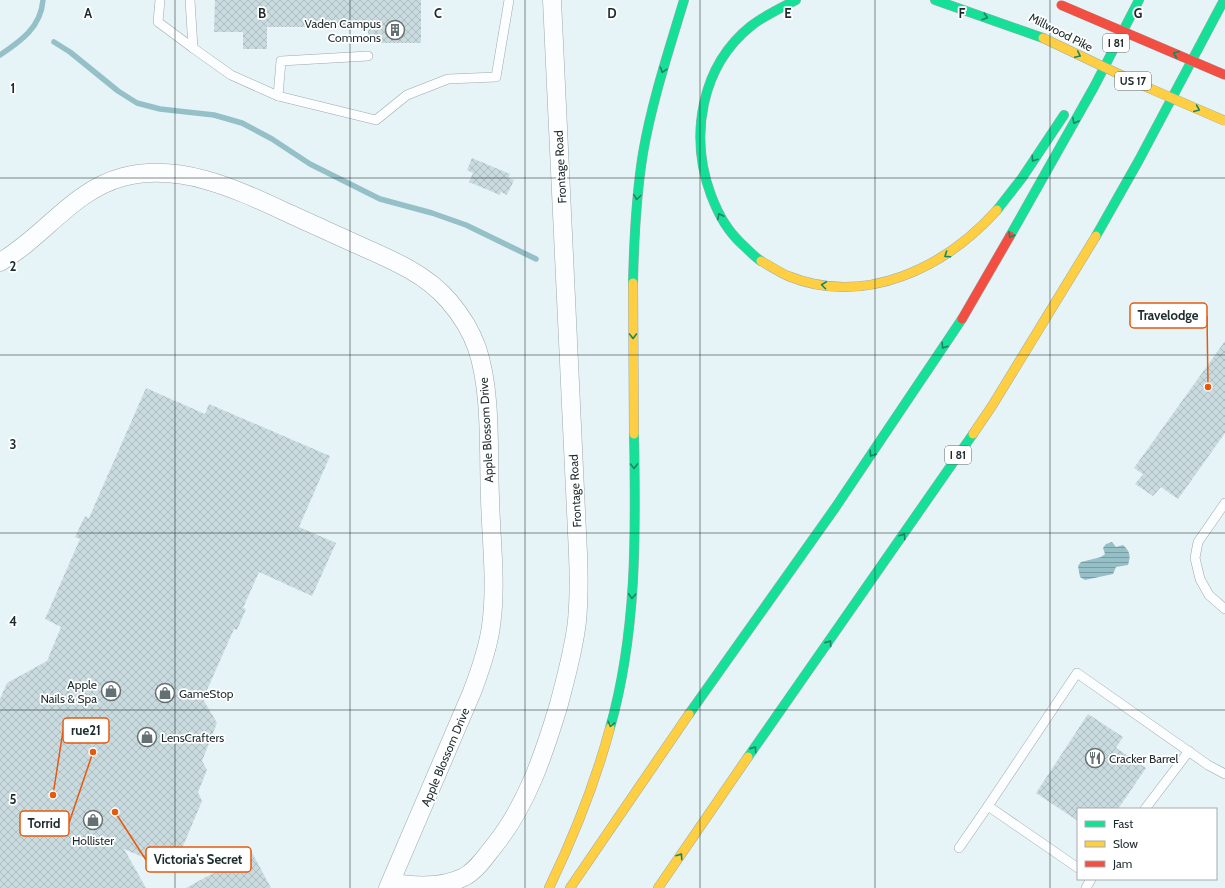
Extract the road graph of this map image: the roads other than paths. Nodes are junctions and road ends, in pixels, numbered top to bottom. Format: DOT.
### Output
graph roads {
  1 [pos="160,0"];
  2 [pos="190,0"];
  3 [pos="508,0"];
  4 [pos="552,0"];
  5 [pos="684,0"];
  6 [pos="689,0"];
  7 [pos="796,0"];
  8 [pos="935,0"];
  9 [pos="1049,0"];
  10 [pos="1139,0"];
  11 [pos="1224,0"];
  12 [pos="999,13"];
  13 [pos="1225,19"];
  14 [pos="674,32"];
  15 [pos="1043,38"];
  16 [pos="193,48"];
  17 [pos="368,56"];
  18 [pos="1225,75"];
  19 [pos="1094,87"];
  20 [pos="278,96"];
  21 [pos="1225,121"];
  22 [pos="1139,160"];
  23 [pos="0,262"];
  24 [pos="1225,503"];
  25 [pos="1225,608"];
  26 [pos="1189,751"];
  27 [pos="1225,774"];
  28 [pos="988,806"];
  29 [pos="1146,808"];
  30 [pos="959,848"];
  31 [pos="1077,867"];
  32 [pos="390,885"];
  33 [pos="550,888"];
  34 [pos="570,888"];
  35 [pos="658,888"];
  1 -- 16 [label="lane"];
  2 -- 16 [label="lane"];
  3 -- 20 [label="lane"];
  4 -- 32 [label="street, Frontage Road"];
  5 -- 14 [label="highway"];
  6 -- 14 [label="highway"];
  19 -- 7 [label="highway, one-way"];
  8 -- 15 [label="highway, one-way"];
  18 -- 9 [label="highway, Millwood Pike, one-way, bridge"];
  10 -- 19 [label="highway, I 81"];
  11 -- 22 [label="highway, I 81"];
  12 -- 15 [label="highway, Millwood Pike / US 17"];
  13 -- 22 [label="highway"];
  14 -- 33 [label="highway, one-way"];
  15 -- 21 [label="highway, Millwood Pike / US 17, one-way, bridge"];
  16 -- 20 [label="lane"];
  17 -- 20 [label="lane"];
  19 -- 34 [label="highway, I 81, one-way"];
  35 -- 22 [label="highway, I 81, one-way"];
  23 -- 32 [label="street, Apple Blossom Drive"];
  24 -- 25 [label="lane"];
  26 -- 27 [label="lane"];
  26 -- 28 [label="lane"];
  26 -- 29 [label="lane"];
  28 -- 30 [label="lane"];
  28 -- 31 [label="lane"];
}
